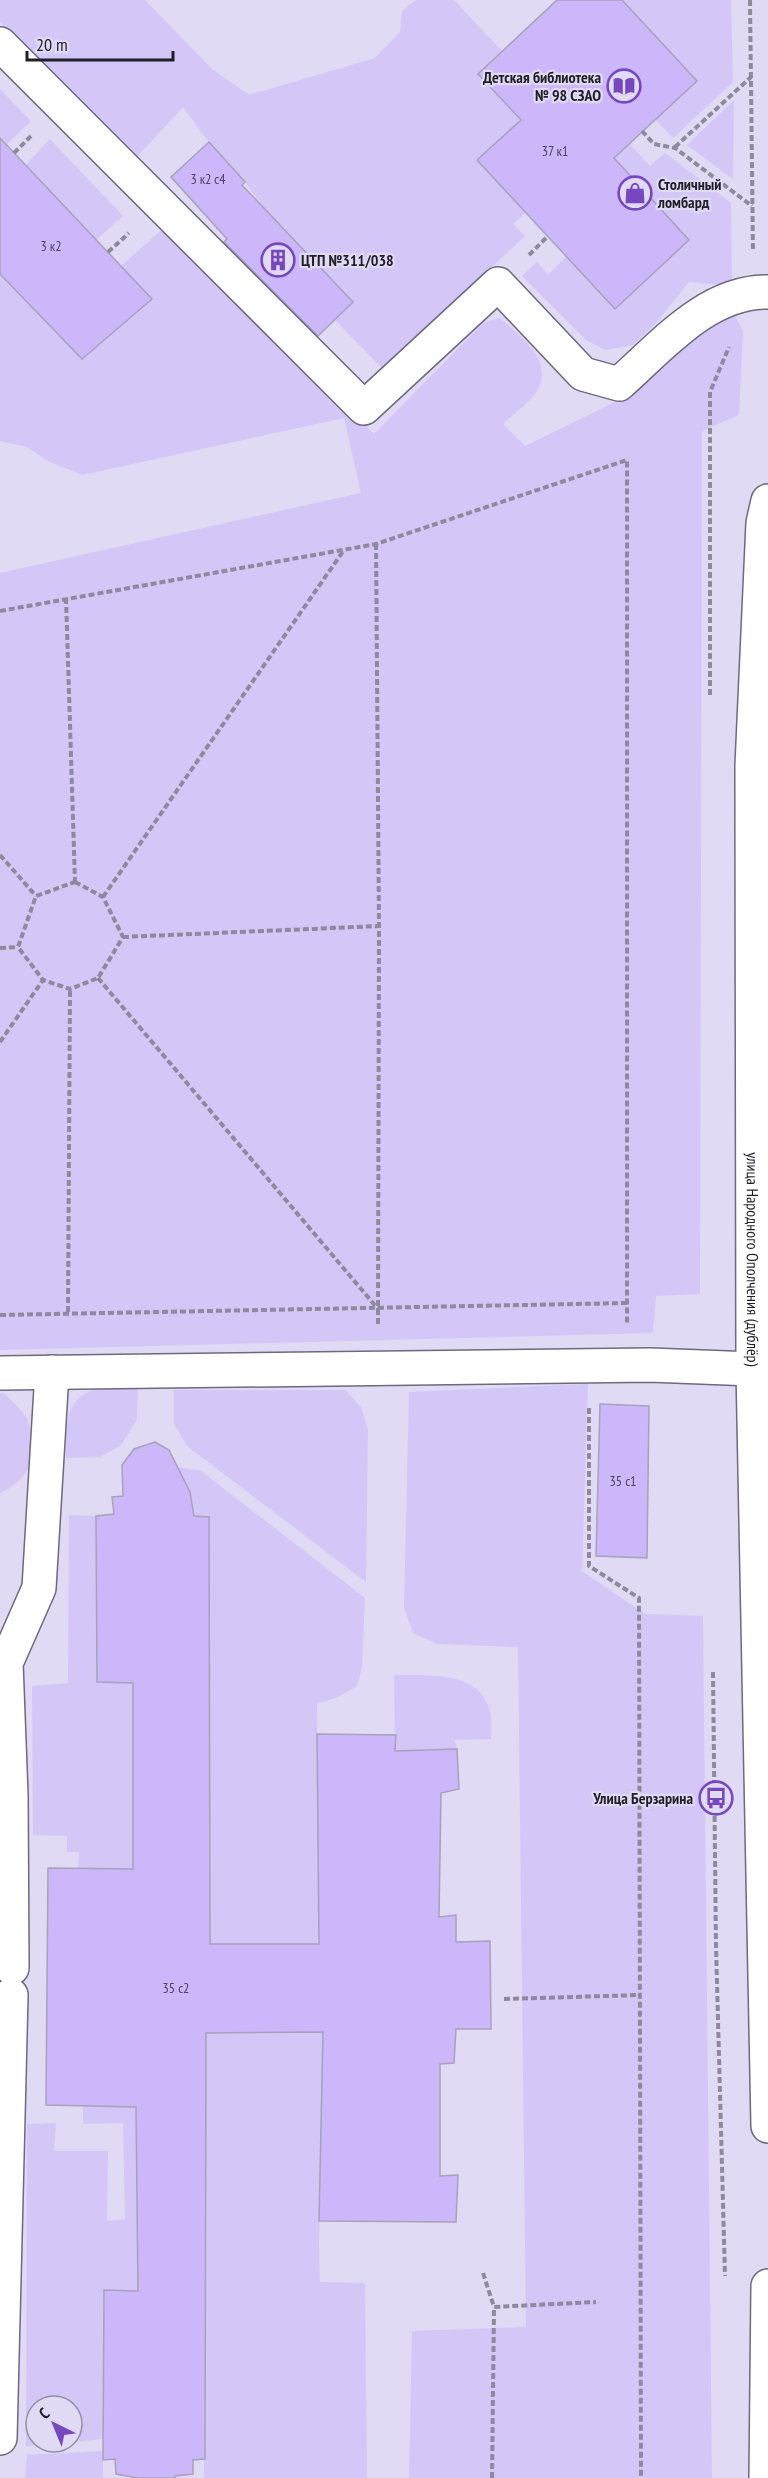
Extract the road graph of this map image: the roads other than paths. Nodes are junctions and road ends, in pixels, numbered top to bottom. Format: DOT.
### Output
graph roads {
  1 [pos="0,44"];
  2 [pos="768,292"];
  3 [pos="768,501"];
  4 [pos="753,1369"];
  5 [pos="52,1372"];
  6 [pos="0,1373"];
  7 [pos="768,2126"];
  8 [pos="768,2286"];
  9 [pos="0,2438"];
  10 [pos="766,2478"];
  1 -- 2 [label="street"];
  3 -- 4 [label="street, улица Народного Ополчения (дублёр)"];
  4 -- 5 [label="street"];
  4 -- 7 [label="street, улица Народного Ополчения (дублёр)"];
  5 -- 6 [label="street"];
  5 -- 9 [label="street"];
  8 -- 10 [label="street"];
}
